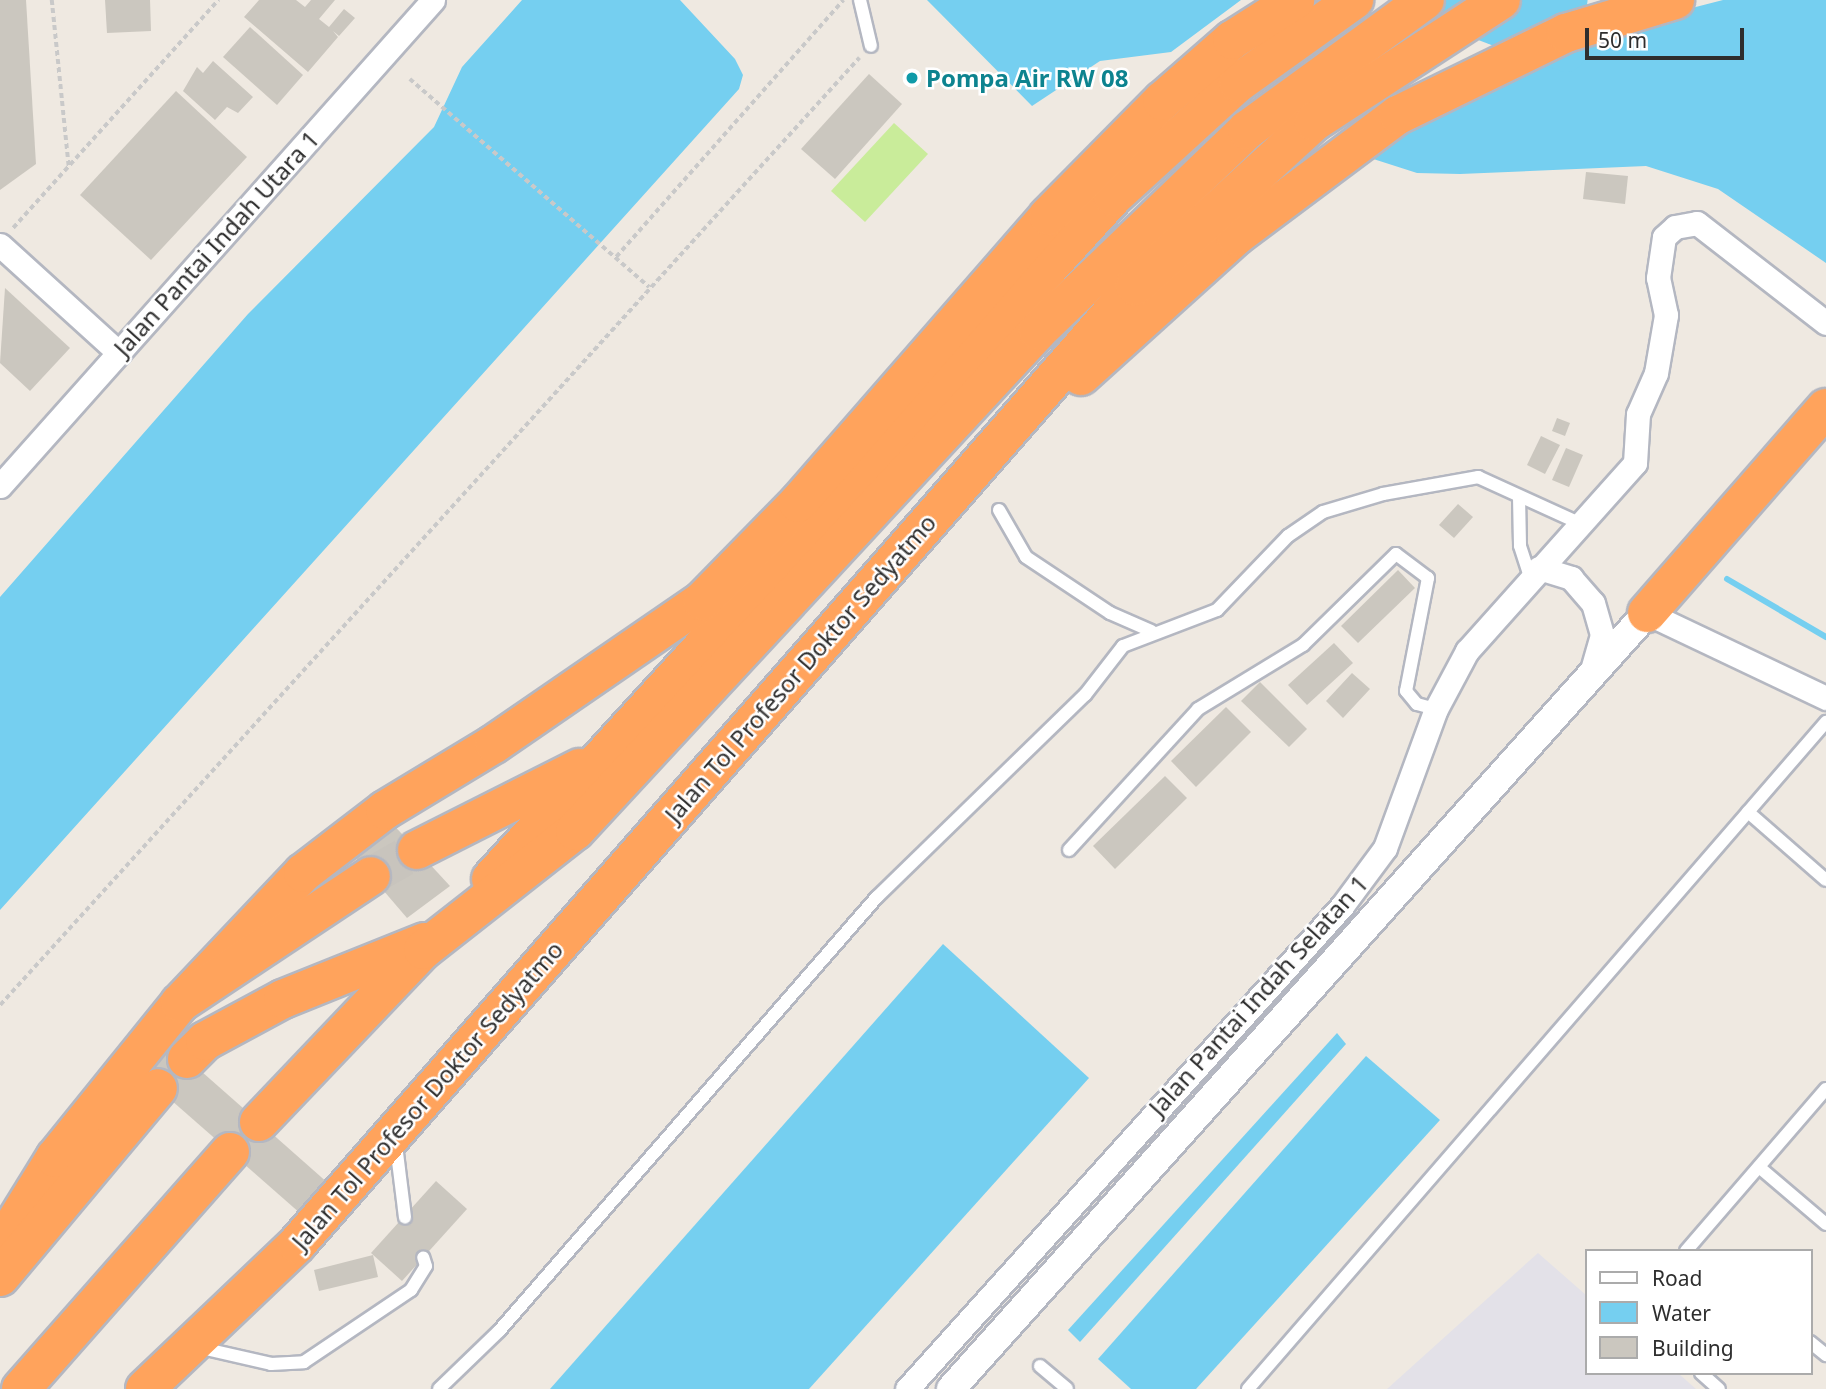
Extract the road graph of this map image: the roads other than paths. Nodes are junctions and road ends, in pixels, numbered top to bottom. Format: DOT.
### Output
graph roads {
  1 [pos="433,0"];
  2 [pos="860,0"];
  3 [pos="1295,0"];
  4 [pos="1353,0"];
  5 [pos="1425,0"];
  6 [pos="1501,0"];
  7 [pos="1675,0"];
  8 [pos="871,46"];
  9 [pos="1224,223"];
  10 [pos="4,239"];
  11 [pos="1826,323"];
  12 [pos="118,353"];
  13 [pos="1826,408"];
  14 [pos="0,486"];
  15 [pos="1519,497"];
  16 [pos="999,510"];
  17 [pos="1579,523"];
  18 [pos="1535,572"];
  19 [pos="1656,617"];
  20 [pos="1151,631"];
  21 [pos="1593,667"];
  22 [pos="1826,698"];
  23 [pos="1436,709"];
  24 [pos="1826,722"];
  25 [pos="600,758"];
  26 [pos="1748,812"];
  27 [pos="417,850"];
  28 [pos="1069,850"];
  29 [pos="371,876"];
  30 [pos="1826,880"];
  31 [pos="439,938"];
  32 [pos="180,1003"];
  33 [pos="187,1059"];
  34 [pos="158,1088"];
  35 [pos="1826,1089"];
  36 [pos="259,1122"];
  37 [pos="394,1134"];
  38 [pos="230,1152"];
  39 [pos="1759,1167"];
  40 [pos="405,1217"];
  41 [pos="1826,1224"];
  42 [pos="0,1247"];
  43 [pos="1688,1249"];
  44 [pos="423,1257"];
  45 [pos="0,1278"];
  46 [pos="1812,1344"];
  47 [pos="193,1346"];
  48 [pos="1826,1355"];
  49 [pos="1040,1366"];
  50 [pos="1703,1375"];
  51 [pos="21,1389"];
  52 [pos="145,1389"];
  53 [pos="439,1389"];
  54 [pos="907,1389"];
  55 [pos="951,1389"];
  56 [pos="1067,1389"];
  57 [pos="1248,1389"];
  58 [pos="1720,1389"];
  1 -- 12 [label="street, Jalan Pantai Indah Utara 1"];
  2 -- 8 [label="lane"];
  3 -- 32 [label="highway"];
  4 -- 25 [label="highway, Jalan Tol Profesor Doktor Sedyatmo"];
  5 -- 31 [label="highway, Jalan Tol Profesor Doktor Sedyatmo"];
  6 -- 9 [label="highway"];
  7 -- 9 [label="highway"];
  9 -- 37 [label="highway, Jalan Tol Profesor Doktor Sedyatmo"];
  10 -- 12 [label="street"];
  11 -- 17 [label="street"];
  12 -- 14 [label="street, Jalan Pantai Indah Utara 1"];
  13 -- 19 [label="highway"];
  15 -- 17 [label="lane"];
  15 -- 18 [label="lane"];
  15 -- 20 [label="lane"];
  16 -- 20 [label="lane"];
  17 -- 18 [label="street"];
  18 -- 21 [label="street, Jalan Pantai Indah Selatan 1"];
  18 -- 23 [label="street, Jalan Pantai Indah Selatan 1"];
  19 -- 21 [label="street, Jalan Pantai Indah Selatan 1"];
  19 -- 22 [label="street"];
  20 -- 53 [label="lane"];
  21 -- 55 [label="street, Jalan Pantai Indah Selatan 1"];
  23 -- 28 [label="lane"];
  23 -- 54 [label="street, Jalan Pantai Indah Selatan 1"];
  24 -- 26 [label="lane"];
  25 -- 27 [label="highway, Jalan Tol Profesor Doktor Sedyatmo"];
  25 -- 31 [label="highway, Jalan Tol Profesor Doktor Sedyatmo"];
  26 -- 30 [label="lane"];
  26 -- 57 [label="lane"];
  29 -- 32 [label="highway"];
  31 -- 33 [label="highway"];
  31 -- 36 [label="highway, Jalan Tol Profesor Doktor Sedyatmo"];
  32 -- 42 [label="highway"];
  34 -- 45 [label="highway"];
  35 -- 39 [label="lane"];
  37 -- 40 [label="lane"];
  37 -- 47 [label="highway, Jalan Tol Profesor Doktor Sedyatmo"];
  38 -- 51 [label="highway"];
  39 -- 41 [label="lane"];
  39 -- 43 [label="lane"];
  44 -- 47 [label="lane"];
  46 -- 48 [label="lane"];
  47 -- 52 [label="highway, Jalan Tol Profesor Doktor Sedyatmo"];
  49 -- 56 [label="lane"];
  50 -- 58 [label="lane"];
}
